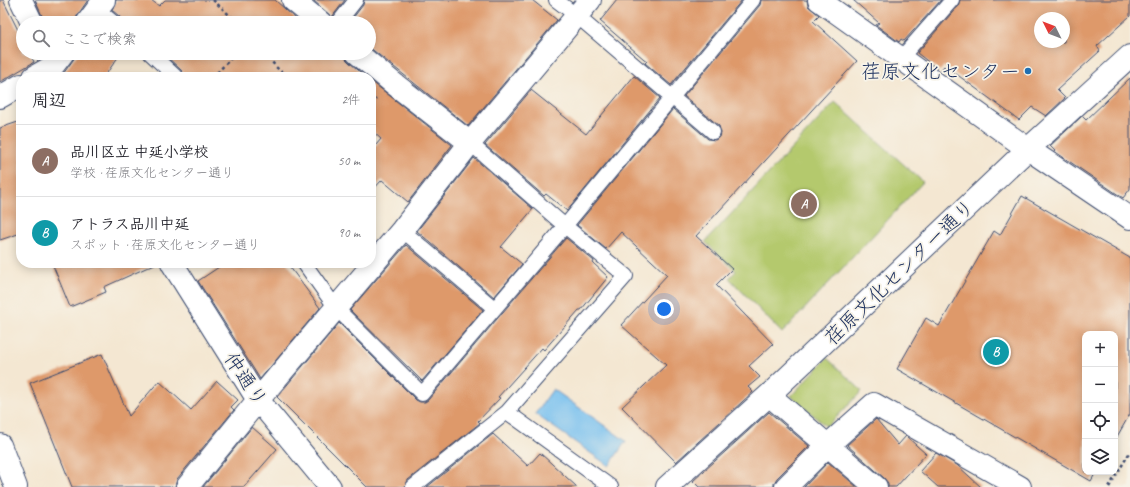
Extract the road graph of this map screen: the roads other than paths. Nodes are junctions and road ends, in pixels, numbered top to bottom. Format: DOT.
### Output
graph roads {
  1 [pos="21,0"];
  2 [pos="293,0"];
  3 [pos="356,0"];
  4 [pos="556,0"];
  5 [pos="753,0"];
  6 [pos="819,0"];
  7 [pos="952,0"];
  8 [pos="583,8"];
  9 [pos="29,16"];
  10 [pos="312,16"];
  11 [pos="343,16"];
  12 [pos="1130,56"];
  13 [pos="901,58"];
  14 [pos="158,60"];
  15 [pos="364,60"];
  16 [pos="56,62"];
  17 [pos="41,72"];
  18 [pos="171,72"];
  19 [pos="16,88"];
  20 [pos="0,97"];
  21 [pos="672,98"];
  22 [pos="713,132"];
  23 [pos="470,143"];
  24 [pos="1028,149"];
  25 [pos="1128,214"];
  26 [pos="565,226"];
  27 [pos="402,230"];
  28 [pos="376,261"];
  29 [pos="175,268"];
  30 [pos="308,268"];
  31 [pos="370,268"];
  32 [pos="336,308"];
  33 [pos="494,308"];
  34 [pos="769,395"];
  35 [pos="258,400"];
  36 [pos="507,412"];
  37 [pos="0,445"];
  38 [pos="828,446"];
  39 [pos="16,487"];
  40 [pos="187,487"];
  41 [pos="330,487"];
  42 [pos="413,487"];
  43 [pos="611,487"];
  44 [pos="667,487"];
  45 [pos="786,487"];
  46 [pos="876,487"];
  47 [pos="1020,487"];
  1 -- 9 [label="street"];
  2 -- 10 [label="street"];
  3 -- 11 [label="lane"];
  4 -- 8 [label="lane"];
  5 -- 21 [label="lane"];
  6 -- 13 [label="street"];
  7 -- 13 [label="lane"];
  8 -- 21 [label="lane"];
  8 -- 23 [label="street"];
  12 -- 24 [label="street, 荏原文化センター通り"];
  13 -- 24 [label="street"];
  14 -- 18 [label="lane"];
  15 -- 23 [label="street"];
  16 -- 17 [label="street"];
  19 -- 20 [label="street"];
  21 -- 22 [label="lane"];
  21 -- 26 [label="lane"];
  23 -- 26 [label="lane"];
  23 -- 27 [label="street"];
  24 -- 25 [label="street"];
  24 -- 34 [label="street, 荏原文化センター通り"];
  26 -- 33 [label="lane"];
  26 -- 36 [label="lane"];
  27 -- 28 [label="street"];
  27 -- 33 [label="lane"];
  29 -- 35 [label="street, 仲通り"];
  30 -- 32 [label="lane"];
  31 -- 32 [label="street"];
  32 -- 33 [label="lane"];
  32 -- 35 [label="street"];
  34 -- 38 [label="street"];
  34 -- 44 [label="street, 荏原文化センター通り"];
  35 -- 40 [label="street"];
  35 -- 41 [label="street, 仲通り"];
  36 -- 42 [label="lane"];
  36 -- 43 [label="lane"];
  37 -- 39 [label="street"];
  38 -- 45 [label="street"];
  38 -- 46 [label="street"];
  38 -- 47 [label="street"];
}
